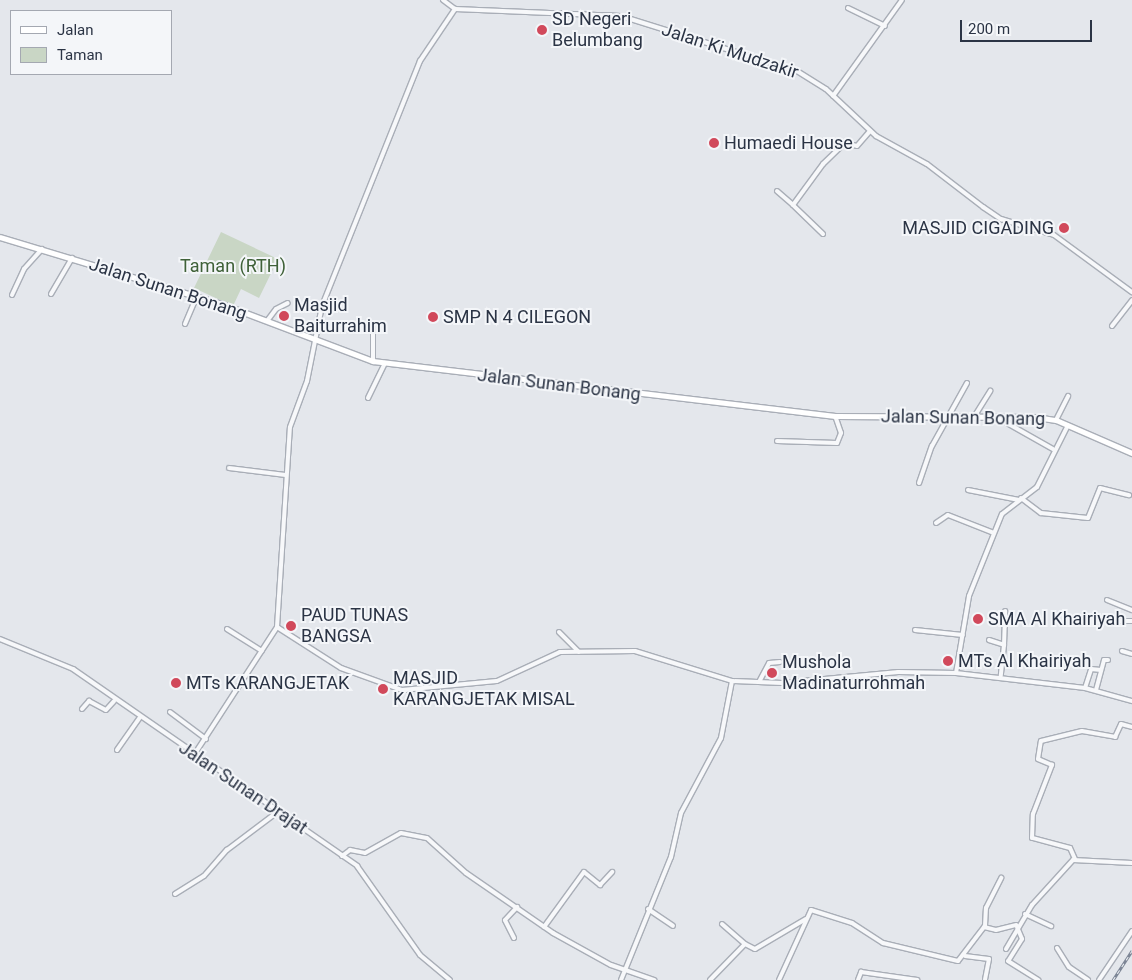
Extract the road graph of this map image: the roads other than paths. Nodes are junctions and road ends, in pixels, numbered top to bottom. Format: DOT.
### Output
graph roads {
  1 [pos="443,0"];
  2 [pos="902,0"];
  3 [pos="848,8"];
  4 [pos="455,9"];
  5 [pos="885,26"];
  6 [pos="833,96"];
  7 [pos="870,131"];
  8 [pos="777,191"];
  9 [pos="794,205"];
  10 [pos="823,234"];
  11 [pos="0,237"];
  12 [pos="42,248"];
  13 [pos="72,258"];
  14 [pos="1132,292"];
  15 [pos="51,294"];
  16 [pos="12,295"];
  17 [pos="197,296"];
  18 [pos="1132,300"];
  19 [pos="288,303"];
  20 [pos="267,321"];
  21 [pos="185,324"];
  22 [pos="1112,326"];
  23 [pos="373,328"];
  24 [pos="315,340"];
  25 [pos="372,360"];
  26 [pos="385,363"];
  27 [pos="967,384"];
  28 [pos="990,391"];
  29 [pos="1068,396"];
  30 [pos="368,398"];
  31 [pos="835,416"];
  32 [pos="950,417"];
  33 [pos="973,418"];
  34 [pos="998,418"];
  35 [pos="1056,420"];
  36 [pos="1068,425"];
  37 [pos="777,441"];
  38 [pos="1054,450"];
  39 [pos="1132,453"];
  40 [pos="229,468"];
  41 [pos="286,475"];
  42 [pos="919,483"];
  43 [pos="968,490"];
  44 [pos="1129,495"];
  45 [pos="1020,499"];
  46 [pos="936,523"];
  47 [pos="994,533"];
  48 [pos="1107,600"];
  49 [pos="1132,610"];
  50 [pos="1005,611"];
  51 [pos="1102,621"];
  52 [pos="1132,621"];
  53 [pos="277,627"];
  54 [pos="228,629"];
  55 [pos="915,630"];
  56 [pos="559,632"];
  57 [pos="963,636"];
  58 [pos="0,639"];
  59 [pos="989,640"];
  60 [pos="1004,645"];
  61 [pos="262,650"];
  62 [pos="1122,651"];
  63 [pos="579,652"];
  64 [pos="1132,654"];
  65 [pos="1108,660"];
  66 [pos="780,662"];
  67 [pos="1101,670"];
  68 [pos="956,673"];
  69 [pos="1001,676"];
  70 [pos="732,681"];
  71 [pos="759,682"];
  72 [pos="1085,688"];
  73 [pos="1096,690"];
  74 [pos="114,701"];
  75 [pos="1132,701"];
  76 [pos="82,709"];
  77 [pos="170,712"];
  78 [pos="139,718"];
  79 [pos="1132,727"];
  80 [pos="206,739"];
  81 [pos="117,750"];
  82 [pos="194,755"];
  83 [pos="278,811"];
  84 [pos="342,856"];
  85 [pos="1075,859"];
  86 [pos="1132,863"];
  87 [pos="612,872"];
  88 [pos="1001,878"];
  89 [pos="175,894"];
  90 [pos="517,908"];
  91 [pos="648,909"];
  92 [pos="1025,914"];
  93 [pos="806,919"];
  94 [pos="722,924"];
  95 [pos="673,926"];
  96 [pos="985,926"];
  97 [pos="1017,926"];
  98 [pos="1051,926"];
  99 [pos="544,927"];
  100 [pos="1132,930"];
  101 [pos="514,938"];
  102 [pos="745,944"];
  103 [pos="1057,948"];
  104 [pos="1006,949"];
  105 [pos="965,956"];
  106 [pos="625,970"];
  107 [pos="450,980"];
  108 [pos="621,980"];
  109 [pos="654,980"];
  110 [pos="710,980"];
  111 [pos="779,980"];
  112 [pos="858,980"];
  113 [pos="917,980"];
  114 [pos="986,980"];
  115 [pos="1039,980"];
  116 [pos="1088,980"];
  117 [pos="1099,980"];
  1 -- 4 [label="street"];
  2 -- 5 [label="street"];
  3 -- 5 [label="street"];
  4 -- 6 [label="street, Jalan Ki Mudzakir"];
  4 -- 24 [label="street"];
  5 -- 6 [label="street"];
  6 -- 7 [label="street, Jalan Ki Mudzakir"];
  7 -- 9 [label="street"];
  7 -- 14 [label="street, Jalan Ki Mudzakir"];
  8 -- 9 [label="street"];
  9 -- 10 [label="street"];
  11 -- 12 [label="street, Jalan Sunan Bonang"];
  12 -- 13 [label="street, Jalan Sunan Bonang"];
  12 -- 16 [label="street"];
  13 -- 15 [label="street"];
  13 -- 17 [label="street, Jalan Sunan Bonang"];
  17 -- 20 [label="street, Jalan Sunan Bonang"];
  17 -- 21 [label="street"];
  18 -- 22 [label="street"];
  19 -- 20 [label="street"];
  20 -- 24 [label="street, Jalan Sunan Bonang"];
  23 -- 25 [label="street"];
  24 -- 25 [label="street, Jalan Sunan Bonang"];
  24 -- 41 [label="street"];
  25 -- 26 [label="street, Jalan Sunan Bonang"];
  26 -- 30 [label="street"];
  26 -- 31 [label="street, Jalan Sunan Bonang"];
  27 -- 32 [label="street"];
  28 -- 33 [label="street"];
  29 -- 35 [label="street"];
  31 -- 32 [label="street, Jalan Sunan Bonang"];
  31 -- 37 [label="street"];
  32 -- 33 [label="street, Jalan Sunan Bonang"];
  32 -- 42 [label="street"];
  33 -- 34 [label="street, Jalan Sunan Bonang"];
  34 -- 35 [label="street, Jalan Sunan Bonang"];
  34 -- 38 [label="street"];
  35 -- 36 [label="street, Jalan Sunan Bonang"];
  36 -- 38 [label="street"];
  36 -- 39 [label="street, Jalan Sunan Bonang"];
  38 -- 45 [label="street"];
  40 -- 41 [label="street"];
  41 -- 53 [label="street"];
  43 -- 45 [label="street"];
  44 -- 45 [label="street"];
  45 -- 47 [label="street"];
  46 -- 47 [label="street"];
  47 -- 57 [label="street"];
  48 -- 49 [label="street"];
  50 -- 60 [label="street"];
  51 -- 52 [label="street"];
  53 -- 61 [label="street"];
  53 -- 63 [label="street"];
  54 -- 61 [label="street"];
  55 -- 57 [label="street"];
  56 -- 63 [label="street"];
  57 -- 68 [label="street"];
  58 -- 74 [label="street, Jalan Sunan Drajat"];
  59 -- 60 [label="street"];
  60 -- 69 [label="street"];
  61 -- 80 [label="street"];
  62 -- 64 [label="street"];
  63 -- 70 [label="street"];
  65 -- 67 [label="street"];
  66 -- 71 [label="street"];
  67 -- 72 [label="street"];
  67 -- 73 [label="street"];
  68 -- 69 [label="street"];
  68 -- 71 [label="street"];
  69 -- 72 [label="street"];
  70 -- 71 [label="street"];
  70 -- 91 [label="street"];
  72 -- 73 [label="street"];
  73 -- 75 [label="street"];
  74 -- 76 [label="street"];
  74 -- 78 [label="street, Jalan Sunan Drajat"];
  77 -- 80 [label="street"];
  78 -- 81 [label="street"];
  78 -- 82 [label="street, Jalan Sunan Drajat"];
  79 -- 85 [label="street"];
  80 -- 82 [label="street"];
  82 -- 83 [label="street, Jalan Sunan Drajat"];
  83 -- 84 [label="street, Jalan Sunan Drajat"];
  83 -- 89 [label="street"];
  84 -- 90 [label="street"];
  84 -- 107 [label="street, Jalan Sunan Drajat"];
  85 -- 86 [label="street"];
  85 -- 92 [label="street"];
  87 -- 99 [label="street"];
  88 -- 96 [label="street"];
  90 -- 99 [label="street"];
  90 -- 101 [label="street"];
  91 -- 95 [label="street"];
  91 -- 106 [label="street"];
  92 -- 97 [label="street"];
  92 -- 98 [label="street"];
  93 -- 102 [label="street"];
  93 -- 105 [label="street"];
  93 -- 111 [label="street"];
  94 -- 102 [label="street"];
  96 -- 97 [label="street"];
  96 -- 105 [label="street"];
  97 -- 104 [label="street"];
  97 -- 115 [label="street"];
  99 -- 106 [label="street"];
  100 -- 117 [label="street"];
  102 -- 110 [label="street"];
  103 -- 116 [label="street"];
  105 -- 114 [label="street"];
  106 -- 108 [label="street"];
  106 -- 109 [label="street"];
  112 -- 113 [label="street"];
}
